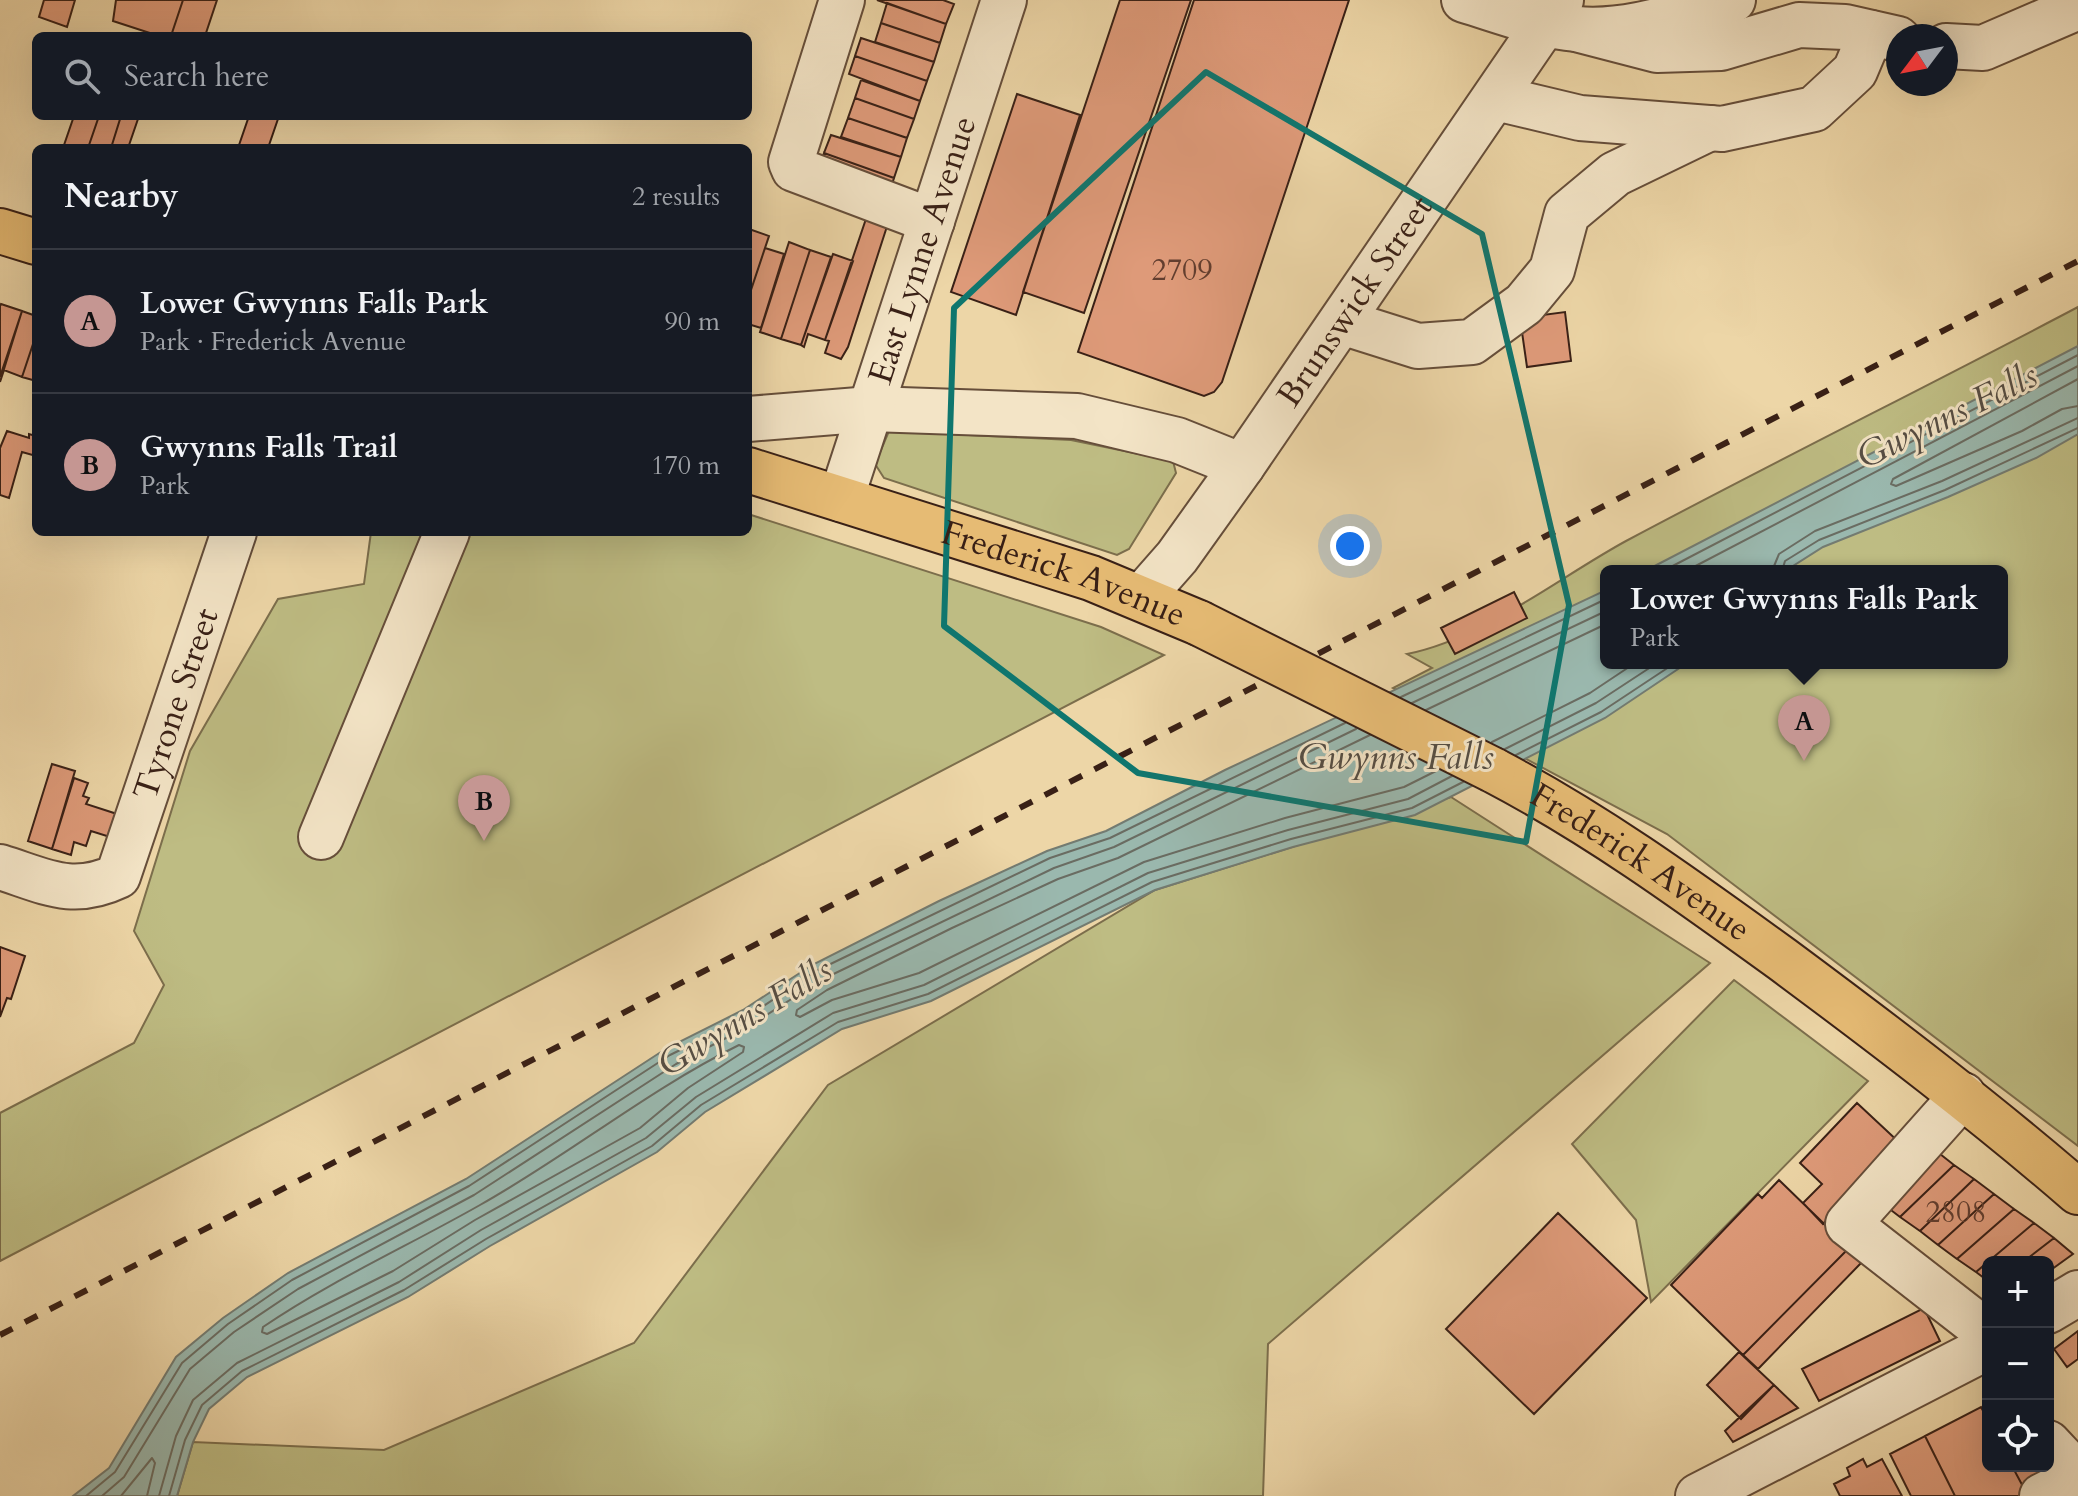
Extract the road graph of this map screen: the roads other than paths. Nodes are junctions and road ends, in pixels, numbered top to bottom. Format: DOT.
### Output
graph roads {
  1 [pos="842,0"];
  2 [pos="1004,0"];
  3 [pos="1464,0"];
  4 [pos="1733,0"];
  5 [pos="2078,7"];
  6 [pos="1562,18"];
  7 [pos="1884,36"];
  8 [pos="1958,47"];
  9 [pos="1496,98"];
  10 [pos="1710,128"];
  11 [pos="932,221"];
  12 [pos="0,231"];
  13 [pos="32,241"];
  14 [pos="1342,322"];
  15 [pos="871,409"];
  16 [pos="752,419"];
  17 [pos="1242,466"];
  18 [pos="752,471"];
  19 [pos="841,499"];
  20 [pos="233,536"];
  21 [pos="445,536"];
  22 [pos="1141,598"];
  23 [pos="321,837"];
  24 [pos="0,867"];
  25 [pos="1963,1095"];
  26 [pos="2078,1192"];
  27 [pos="2078,1293"];
  28 [pos="2054,1307"];
  29 [pos="1982,1354"];
  30 [pos="1982,1355"];
  31 [pos="2054,1450"];
  32 [pos="2078,1476"];
  33 [pos="1698,1496"];
  34 [pos="2042,1496"];
  1 -- 11 [label="street"];
  2 -- 11 [label="street, East Lynne Avenue"];
  3 -- 6 [label="street"];
  4 -- 6 [label="street"];
  5 -- 8 [label="street"];
  6 -- 7 [label="street"];
  6 -- 9 [label="street, Brunswick Street"];
  7 -- 10 [label="street"];
  9 -- 10 [label="street"];
  9 -- 14 [label="street, Brunswick Street"];
  10 -- 14 [label="street"];
  11 -- 15 [label="street, East Lynne Avenue"];
  12 -- 13 [label="main road"];
  14 -- 17 [label="street, Brunswick Street"];
  15 -- 16 [label="street"];
  15 -- 17 [label="street"];
  15 -- 19 [label="street, East Lynne Avenue"];
  17 -- 22 [label="street, Brunswick Street"];
  18 -- 19 [label="main road, Frederick Avenue"];
  19 -- 22 [label="main road, Frederick Avenue"];
  20 -- 24 [label="street, Tyrone Street"];
  21 -- 23 [label="street"];
  22 -- 25 [label="main road, Frederick Avenue, bridge"];
  25 -- 26 [label="main road, Frederick Avenue"];
  25 -- 29 [label="street"];
  27 -- 28 [label="street"];
  30 -- 33 [label="street"];
  31 -- 32 [label="street"];
  32 -- 34 [label="street"];
}
